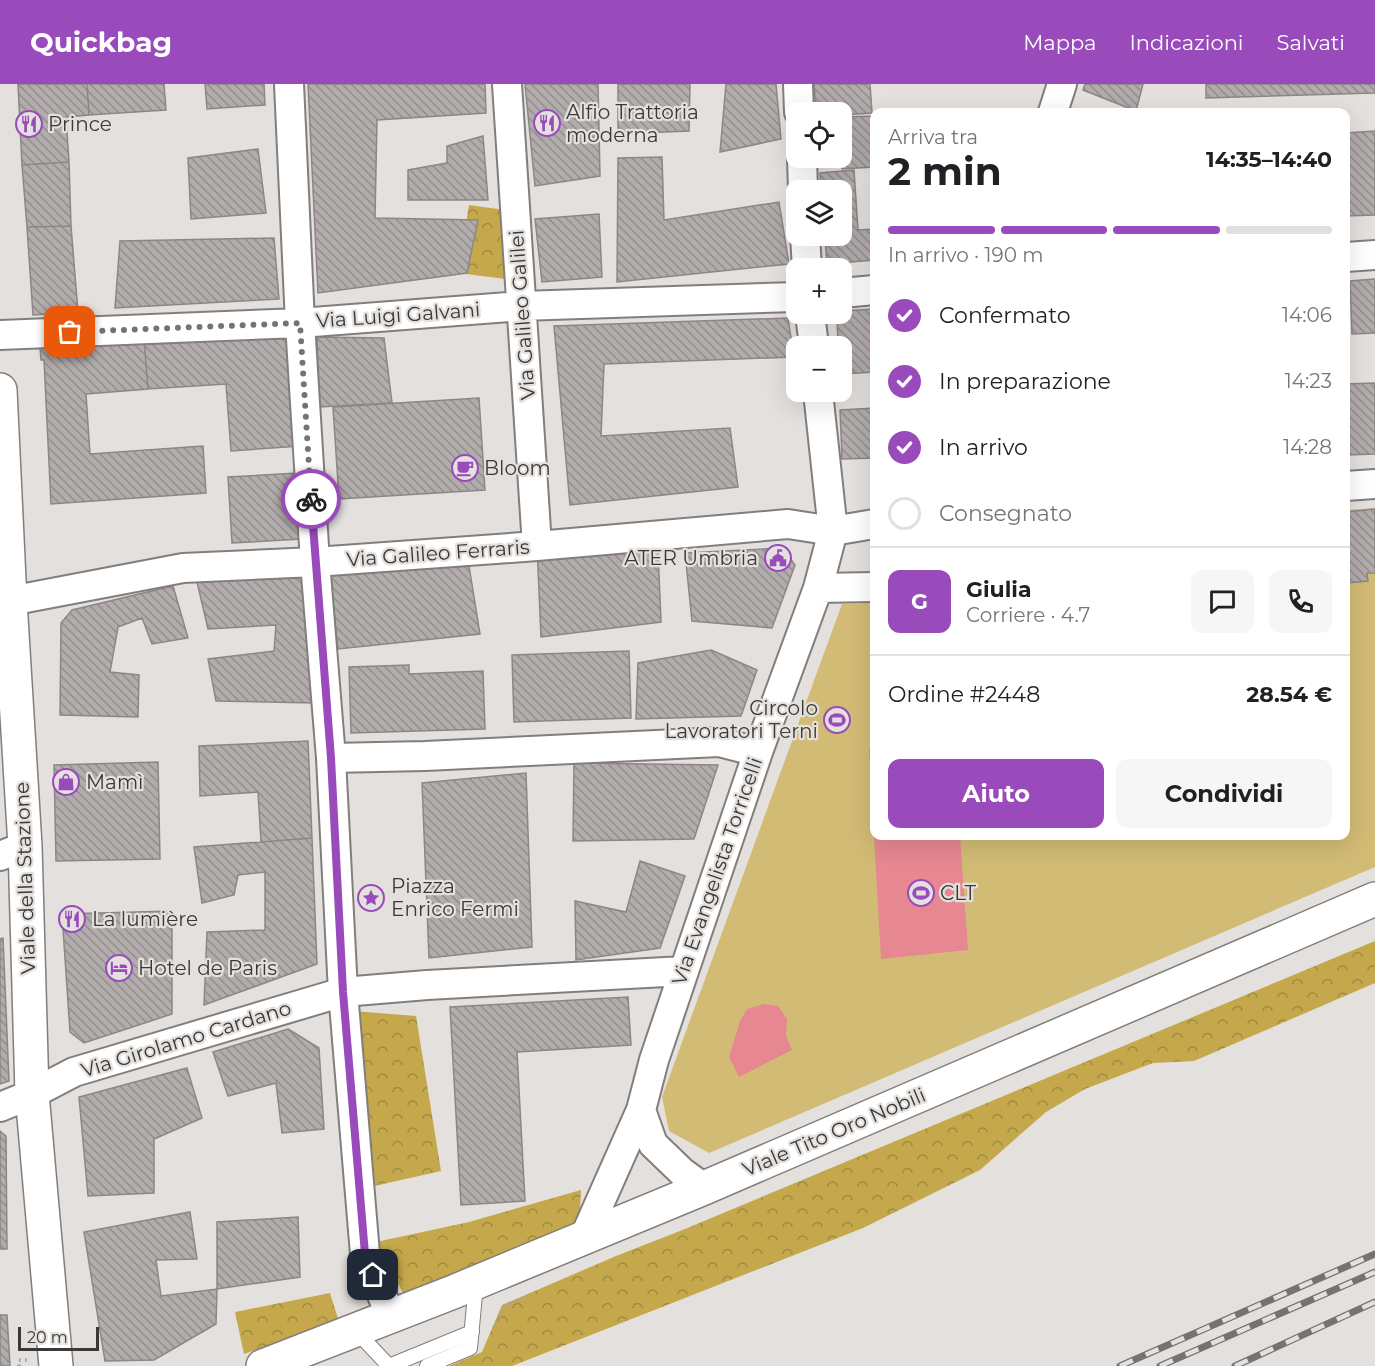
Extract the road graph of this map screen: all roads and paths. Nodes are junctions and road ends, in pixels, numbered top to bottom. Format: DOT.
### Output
graph roads {
  1 [pos="289,84"];
  2 [pos="507,84"];
  3 [pos="798,84"];
  4 [pos="1062,84"];
  5 [pos="799,102"];
  6 [pos="1054,108"];
  7 [pos="1375,255"];
  8 [pos="1350,257"];
  9 [pos="870,290"];
  10 [pos="852,292"];
  11 [pos="786,297"];
  12 [pos="521,306"];
  13 [pos="300,323"];
  14 [pos="0,335"];
  15 [pos="0,390"];
  16 [pos="819,402"];
  17 [pos="1375,484"];
  18 [pos="1350,486"];
  19 [pos="870,526"];
  20 [pos="833,531"];
  21 [pos="537,546"];
  22 [pos="315,562"];
  23 [pos="870,586"];
  24 [pos="818,588"];
  25 [pos="5,603"];
  26 [pos="758,752"];
  27 [pos="331,758"];
  28 [pos="13,851"];
  29 [pos="1375,899"];
  30 [pos="684,971"];
  31 [pos="343,992"];
  32 [pos="32,1094"];
  33 [pos="0,1107"];
  34 [pos="641,1110"];
  35 [pos="704,1188"];
  36 [pos="584,1238"];
  37 [pos="476,1283"];
  38 [pos="391,1317"];
  39 [pos="356,1331"];
  40 [pos="472,1332"];
  41 [pos="276,1363"];
  42 [pos="56,1366"];
  43 [pos="389,1366"];
  44 [pos="427,1366"];
  1 -- 13 [label="street"];
  2 -- 12 [label="street, Via Galileo Galilei"];
  3 -- 5 [label="street"];
  4 -- 6 [label="street"];
  7 -- 8 [label="street"];
  9 -- 10 [label="street"];
  11 -- 12 [label="street, Via Luigi Galvani"];
  12 -- 13 [label="street, Via Luigi Galvani"];
  12 -- 21 [label="street, Via Galileo Galilei"];
  13 -- 14 [label="street, Via Luigi Galvani"];
  13 -- 22 [label="street"];
  15 -- 25 [label="street, Viale della Stazione"];
  16 -- 20 [label="street"];
  17 -- 18 [label="street"];
  19 -- 20 [label="street, Via Galileo Ferraris"];
  20 -- 21 [label="street, Via Galileo Ferraris"];
  20 -- 24 [label="street, Via Evangelista Torricelli"];
  21 -- 22 [label="street, Via Galileo Ferraris"];
  22 -- 25 [label="street, Via Galileo Ferraris"];
  22 -- 27 [label="street"];
  23 -- 24 [label="street"];
  24 -- 26 [label="street, Via Evangelista Torricelli"];
  25 -- 28 [label="street, Viale della Stazione"];
  26 -- 27 [label="street"];
  26 -- 30 [label="street, Via Evangelista Torricelli"];
  27 -- 31 [label="street"];
  28 -- 32 [label="street, Viale della Stazione"];
  29 -- 35 [label="street, Viale Tito Oro Nobili"];
  30 -- 31 [label="street"];
  30 -- 34 [label="street, Via Evangelista Torricelli"];
  31 -- 32 [label="street, Via Girolamo Cardano"];
  31 -- 38 [label="street"];
  32 -- 33 [label="street, Via Girolamo Cardano"];
  32 -- 42 [label="street, Viale della Stazione"];
  34 -- 35 [label="street"];
  34 -- 36 [label="street, Via Evangelista Torricelli"];
  35 -- 36 [label="street, Viale Tito Oro Nobili"];
  36 -- 37 [label="street, Viale Tito Oro Nobili"];
  37 -- 38 [label="street, Viale Tito Oro Nobili"];
  37 -- 40 [label="lane"];
  38 -- 39 [label="street, Viale Tito Oro Nobili"];
  39 -- 41 [label="street, Viale Tito Oro Nobili"];
  39 -- 43 [label="lane"];
  40 -- 43 [label="lane"];
  40 -- 44 [label="lane"];
}
